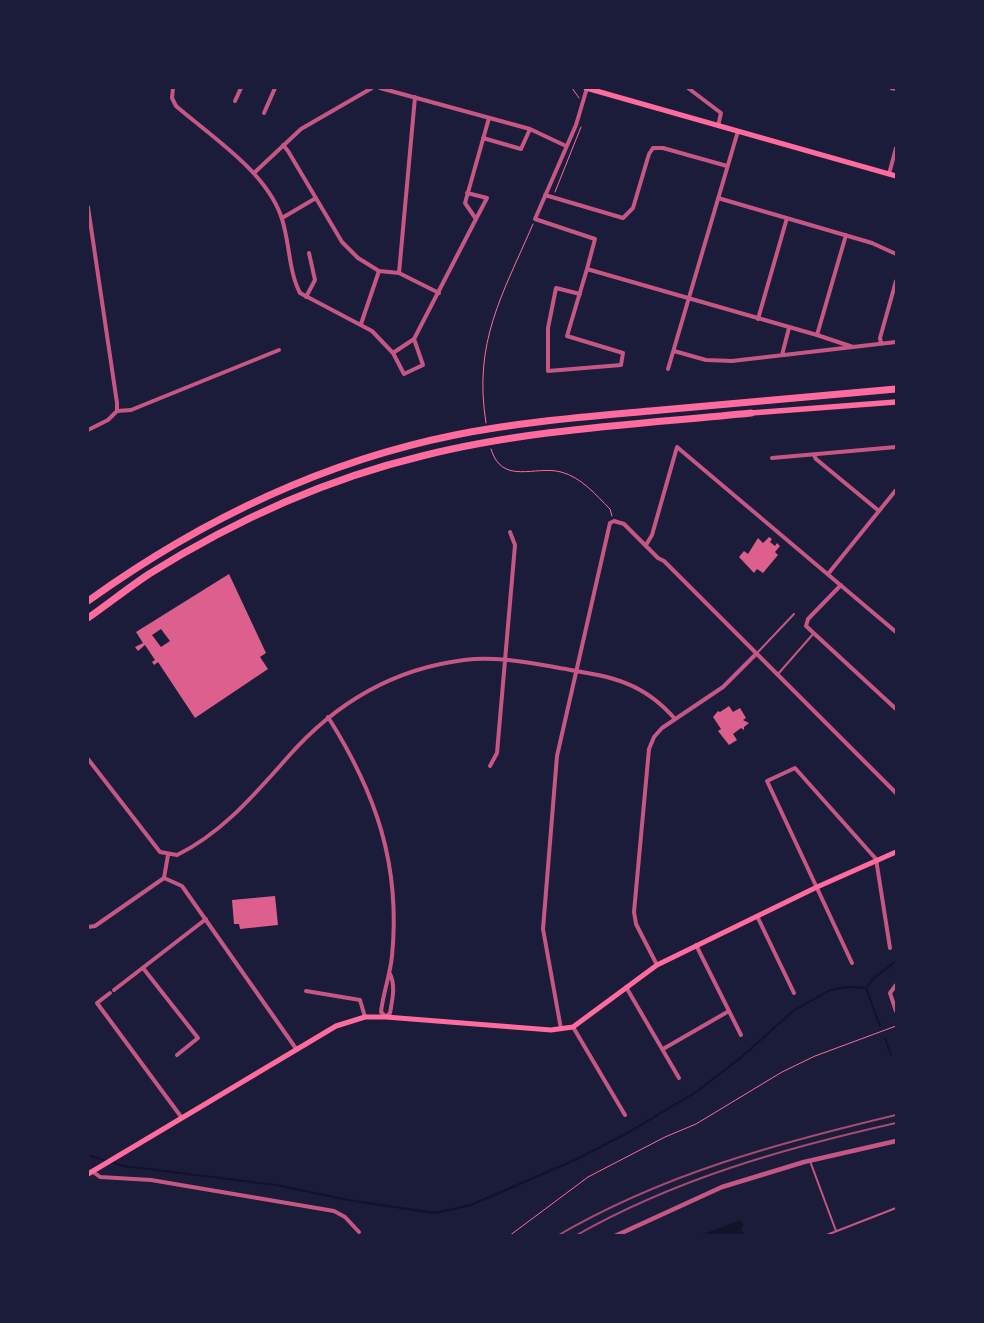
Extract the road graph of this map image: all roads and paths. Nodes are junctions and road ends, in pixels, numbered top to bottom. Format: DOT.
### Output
graph roads {
  1 [pos="173,88"];
  2 [pos="241,88"];
  3 [pos="275,88"];
  4 [pos="372,88"];
  5 [pos="380,88"];
  6 [pos="572,88"];
  7 [pos="586,88"];
  8 [pos="688,88"];
  9 [pos="891,88"];
  10 [pos="896,89"];
  11 [pos="398,90"];
  12 [pos="578,96"];
  13 [pos="415,97"];
  14 [pos="235,101"];
  15 [pos="264,113"];
  16 [pos="489,118"];
  17 [pos="581,121"];
  18 [pos="718,126"];
  19 [pos="530,129"];
  20 [pos="738,131"];
  21 [pos="482,138"];
  22 [pos="283,145"];
  23 [pos="566,146"];
  24 [pos="896,148"];
  25 [pos="727,166"];
  26 [pos="254,173"];
  27 [pos="889,174"];
  28 [pos="896,176"];
  29 [pos="467,193"];
  30 [pos="545,195"];
  31 [pos="552,197"];
  32 [pos="316,198"];
  33 [pos="718,198"];
  34 [pos="88,207"];
  35 [pos="282,218"];
  36 [pos="786,218"];
  37 [pos="476,219"];
  38 [pos="535,219"];
  39 [pos="846,235"];
  40 [pos="309,253"];
  41 [pos="896,254"];
  42 [pos="587,269"];
  43 [pos="379,271"];
  44 [pos="399,273"];
  45 [pos="896,281"];
  46 [pos="439,293"];
  47 [pos="580,294"];
  48 [pos="306,297"];
  49 [pos="689,300"];
  50 [pos="758,319"];
  51 [pos="361,324"];
  52 [pos="789,328"];
  53 [pos="817,335"];
  54 [pos="414,339"];
  55 [pos="896,342"];
  56 [pos="881,343"];
  57 [pos="853,347"];
  58 [pos="279,350"];
  59 [pos="674,351"];
  60 [pos="393,353"];
  61 [pos="782,355"];
  62 [pos="668,369"];
  63 [pos="896,389"];
  64 [pos="896,402"];
  65 [pos="117,411"];
  66 [pos="751,413"];
  67 [pos="486,422"];
  68 [pos="88,430"];
  69 [pos="896,447"];
  70 [pos="491,449"];
  71 [pos="814,455"];
  72 [pos="772,458"];
  73 [pos="896,490"];
  74 [pos="880,510"];
  75 [pos="614,521"];
  76 [pos="510,532"];
  77 [pos="646,545"];
  78 [pos="828,574"];
  79 [pos="841,585"];
  80 [pos="88,601"];
  81 [pos="794,614"];
  82 [pos="88,618"];
  83 [pos="896,632"];
  84 [pos="814,633"];
  85 [pos="756,654"];
  86 [pos="506,660"];
  87 [pos="576,671"];
  88 [pos="777,674"];
  89 [pos="896,709"];
  90 [pos="328,717"];
  91 [pos="675,719"];
  92 [pos="88,759"];
  93 [pos="490,766"];
  94 [pos="896,793"];
  95 [pos="896,852"];
  96 [pos="168,855"];
  97 [pos="876,859"];
  98 [pos="164,878"];
  99 [pos="817,887"];
  100 [pos="757,916"];
  101 [pos="206,920"];
  102 [pos="88,928"];
  103 [pos="696,946"];
  104 [pos="890,948"];
  105 [pos="852,963"];
  106 [pos="657,965"];
  107 [pos="143,968"];
  108 [pos="390,974"];
  109 [pos="896,985"];
  110 [pos="626,987"];
  111 [pos="114,990"];
  112 [pos="306,991"];
  113 [pos="794,993"];
  114 [pos="110,994"];
  115 [pos="729,1011"];
  116 [pos="896,1011"];
  117 [pos="365,1017"];
  118 [pos="386,1017"];
  119 [pos="896,1026"];
  120 [pos="573,1027"];
  121 [pos="561,1029"];
  122 [pos="741,1036"];
  123 [pos="663,1049"];
  124 [pos="297,1050"];
  125 [pos="177,1055"];
  126 [pos="679,1078"];
  127 [pos="625,1115"];
  128 [pos="182,1118"];
  129 [pos="896,1141"];
  130 [pos="810,1161"];
  131 [pos="90,1173"];
  132 [pos="896,1208"];
  133 [pos="836,1231"];
  134 [pos="359,1232"];
  135 [pos="509,1236"];
  136 [pos="615,1236"];
  137 [pos="824,1236"];
  1 -- 26 [label="street"];
  2 -- 14 [label="street"];
  3 -- 15 [label="street"];
  4 -- 22 [label="street"];
  5 -- 11 [label="street"];
  6 -- 12 [label="path"];
  7 -- 18 [label="main road"];
  7 -- 23 [label="street"];
  8 -- 18 [label="street"];
  9 -- 10 [label="street"];
  11 -- 13 [label="street"];
  13 -- 16 [label="street"];
  13 -- 44 [label="street"];
  16 -- 19 [label="street"];
  16 -- 21 [label="street"];
  17 -- 31 [label="path"];
  18 -- 20 [label="main road"];
  19 -- 21 [label="street"];
  19 -- 23 [label="street"];
  20 -- 25 [label="street"];
  20 -- 27 [label="main road"];
  21 -- 29 [label="street"];
  22 -- 26 [label="street"];
  22 -- 32 [label="street"];
  23 -- 30 [label="street"];
  24 -- 27 [label="street"];
  25 -- 31 [label="street"];
  25 -- 33 [label="street"];
  26 -- 35 [label="street"];
  27 -- 28 [label="main road"];
  29 -- 37 [label="street"];
  29 -- 37 [label="street"];
  30 -- 31 [label="street"];
  30 -- 38 [label="street"];
  32 -- 35 [label="street"];
  32 -- 43 [label="street"];
  33 -- 36 [label="street"];
  33 -- 49 [label="street"];
  34 -- 65 [label="street"];
  35 -- 48 [label="street"];
  36 -- 39 [label="street"];
  36 -- 50 [label="street"];
  37 -- 46 [label="street"];
  38 -- 42 [label="street"];
  38 -- 67 [label="path"];
  39 -- 41 [label="street"];
  39 -- 53 [label="street"];
  40 -- 48 [label="street"];
  42 -- 47 [label="street"];
  42 -- 49 [label="street"];
  43 -- 44 [label="street"];
  43 -- 51 [label="street"];
  44 -- 46 [label="street"];
  45 -- 56 [label="street"];
  46 -- 54 [label="street"];
  47 -- 47 [label="street"];
  48 -- 51 [label="street"];
  49 -- 50 [label="street"];
  49 -- 59 [label="street"];
  50 -- 52 [label="street"];
  51 -- 60 [label="street"];
  52 -- 53 [label="street"];
  52 -- 61 [label="street"];
  53 -- 57 [label="street"];
  54 -- 60 [label="street"];
  54 -- 60 [label="street"];
  55 -- 56 [label="street"];
  56 -- 57 [label="street"];
  57 -- 61 [label="street"];
  58 -- 65 [label="street"];
  59 -- 61 [label="street"];
  59 -- 62 [label="street"];
  63 -- 80 [label="highway"];
  64 -- 66 [label="main road"];
  65 -- 68 [label="street"];
  66 -- 82 [label="highway"];
  69 -- 71 [label="street"];
  70 -- 75 [label="path"];
  71 -- 72 [label="street"];
  71 -- 74 [label="street"];
  73 -- 74 [label="street"];
  74 -- 78 [label="street"];
  75 -- 77 [label="street"];
  75 -- 87 [label="street"];
  76 -- 86 [label="street"];
  77 -- 78 [label="street"];
  77 -- 85 [label="street"];
  78 -- 79 [label="street"];
  79 -- 83 [label="street"];
  79 -- 84 [label="street"];
  81 -- 85 [label="lane"];
  84 -- 88 [label="lane"];
  84 -- 89 [label="street"];
  85 -- 88 [label="street"];
  85 -- 91 [label="street"];
  86 -- 87 [label="street"];
  86 -- 90 [label="street"];
  86 -- 93 [label="street"];
  87 -- 91 [label="street"];
  87 -- 121 [label="street"];
  88 -- 94 [label="street"];
  90 -- 96 [label="street"];
  90 -- 108 [label="street"];
  91 -- 106 [label="street"];
  92 -- 96 [label="street"];
  95 -- 97 [label="main road"];
  96 -- 98 [label="street"];
  97 -- 99 [label="main road"];
  97 -- 99 [label="street"];
  97 -- 104 [label="street"];
  98 -- 101 [label="street"];
  98 -- 102 [label="street"];
  99 -- 100 [label="main road"];
  99 -- 105 [label="street"];
  100 -- 103 [label="main road"];
  100 -- 113 [label="street"];
  101 -- 107 [label="street"];
  101 -- 124 [label="street"];
  103 -- 106 [label="main road"];
  103 -- 115 [label="street"];
  106 -- 110 [label="main road"];
  107 -- 111 [label="street"];
  107 -- 125 [label="street"];
  108 -- 118 [label="street"];
  108 -- 118 [label="street"];
  109 -- 116 [label="street"];
  110 -- 120 [label="main road"];
  110 -- 123 [label="street"];
  112 -- 117 [label="street"];
  114 -- 128 [label="street"];
  115 -- 122 [label="street"];
  115 -- 123 [label="street"];
  117 -- 118 [label="main road"];
  117 -- 124 [label="main road"];
  118 -- 121 [label="main road"];
  119 -- 135 [label="path"];
  120 -- 121 [label="main road"];
  120 -- 127 [label="street"];
  123 -- 126 [label="street"];
  124 -- 128 [label="main road"];
  128 -- 131 [label="main road"];
  129 -- 130 [label="street"];
  130 -- 133 [label="lane"];
  130 -- 136 [label="street"];
  131 -- 134 [label="street"];
  132 -- 133 [label="lane"];
  133 -- 137 [label="lane"];
}
